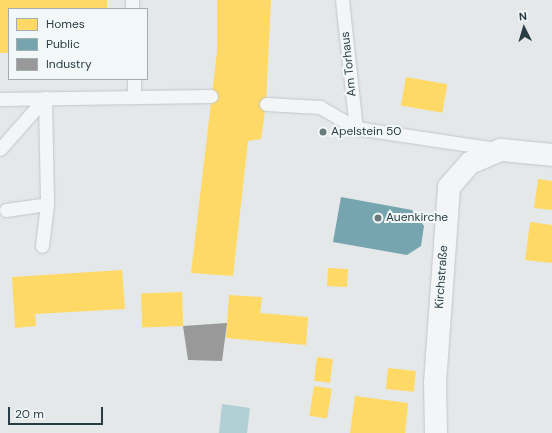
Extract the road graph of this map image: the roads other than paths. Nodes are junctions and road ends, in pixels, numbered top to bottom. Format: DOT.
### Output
graph roads {
  1 [pos="342,0"];
  2 [pos="134,80"];
  3 [pos="211,96"];
  4 [pos="134,97"];
  5 [pos="45,98"];
  6 [pos="0,99"];
  7 [pos="266,104"];
  8 [pos="356,128"];
  9 [pos="0,149"];
  10 [pos="501,150"];
  11 [pos="552,155"];
  12 [pos="47,204"];
  13 [pos="6,210"];
  14 [pos="42,246"];
  15 [pos="436,433"];
  1 -- 8 [label="lane, Am Torhaus"];
  2 -- 4 [label="lane"];
  3 -- 4 [label="lane"];
  4 -- 5 [label="lane"];
  5 -- 6 [label="lane"];
  5 -- 9 [label="lane"];
  5 -- 12 [label="lane"];
  7 -- 8 [label="lane"];
  8 -- 10 [label="lane, Kirchstraße"];
  10 -- 11 [label="street, Kirchstraße"];
  10 -- 15 [label="street, Kirchstraße"];
  12 -- 13 [label="lane"];
  12 -- 14 [label="lane"];
}
